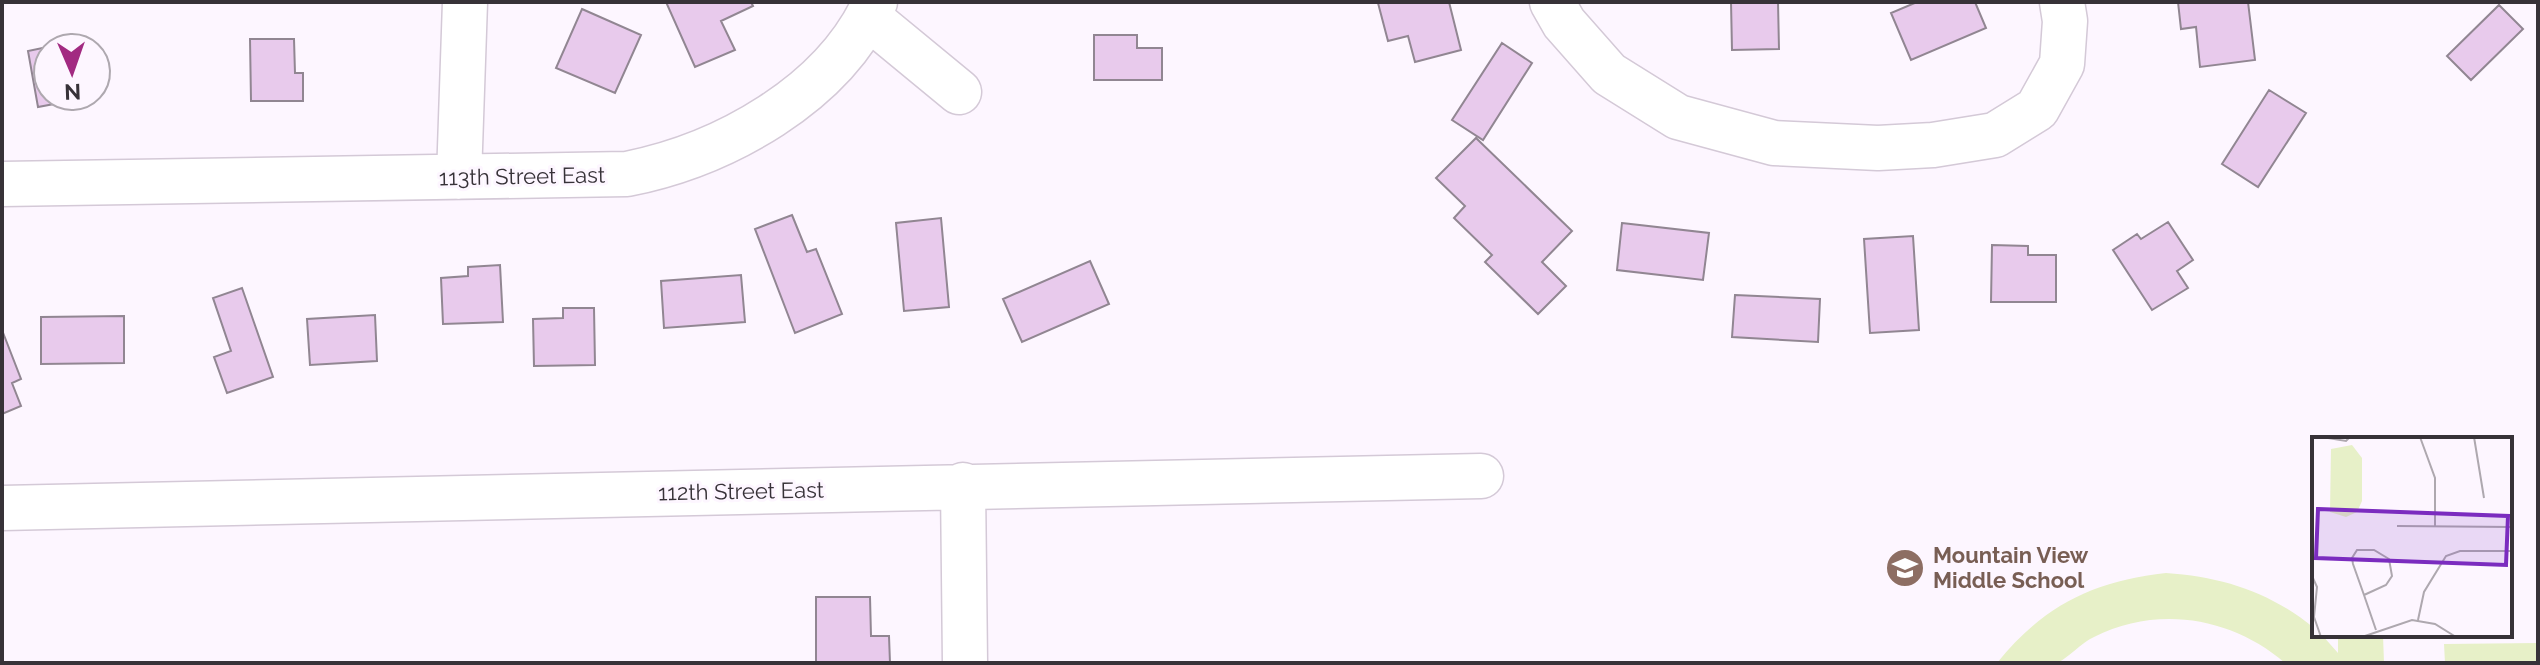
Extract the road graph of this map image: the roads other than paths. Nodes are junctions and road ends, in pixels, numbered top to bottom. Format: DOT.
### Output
graph roads {
  1 [pos="465,2"];
  2 [pos="1552,2"];
  3 [pos="2062,2"];
  4 [pos="872,9"];
  5 [pos="959,92"];
  6 [pos="459,177"];
  7 [pos="2,184"];
  8 [pos="1481,476"];
  9 [pos="963,485"];
  10 [pos="2,508"];
  11 [pos="965,663"];
  1 -- 6 [label="street"];
  2 -- 3 [label="street"];
  4 -- 5 [label="street, 113th Street East"];
  4 -- 6 [label="street, 113th Street East"];
  6 -- 7 [label="street, 113th Street East"];
  8 -- 9 [label="street, 112th Street East"];
  9 -- 10 [label="street, 112th Street East"];
  9 -- 11 [label="street"];
}
